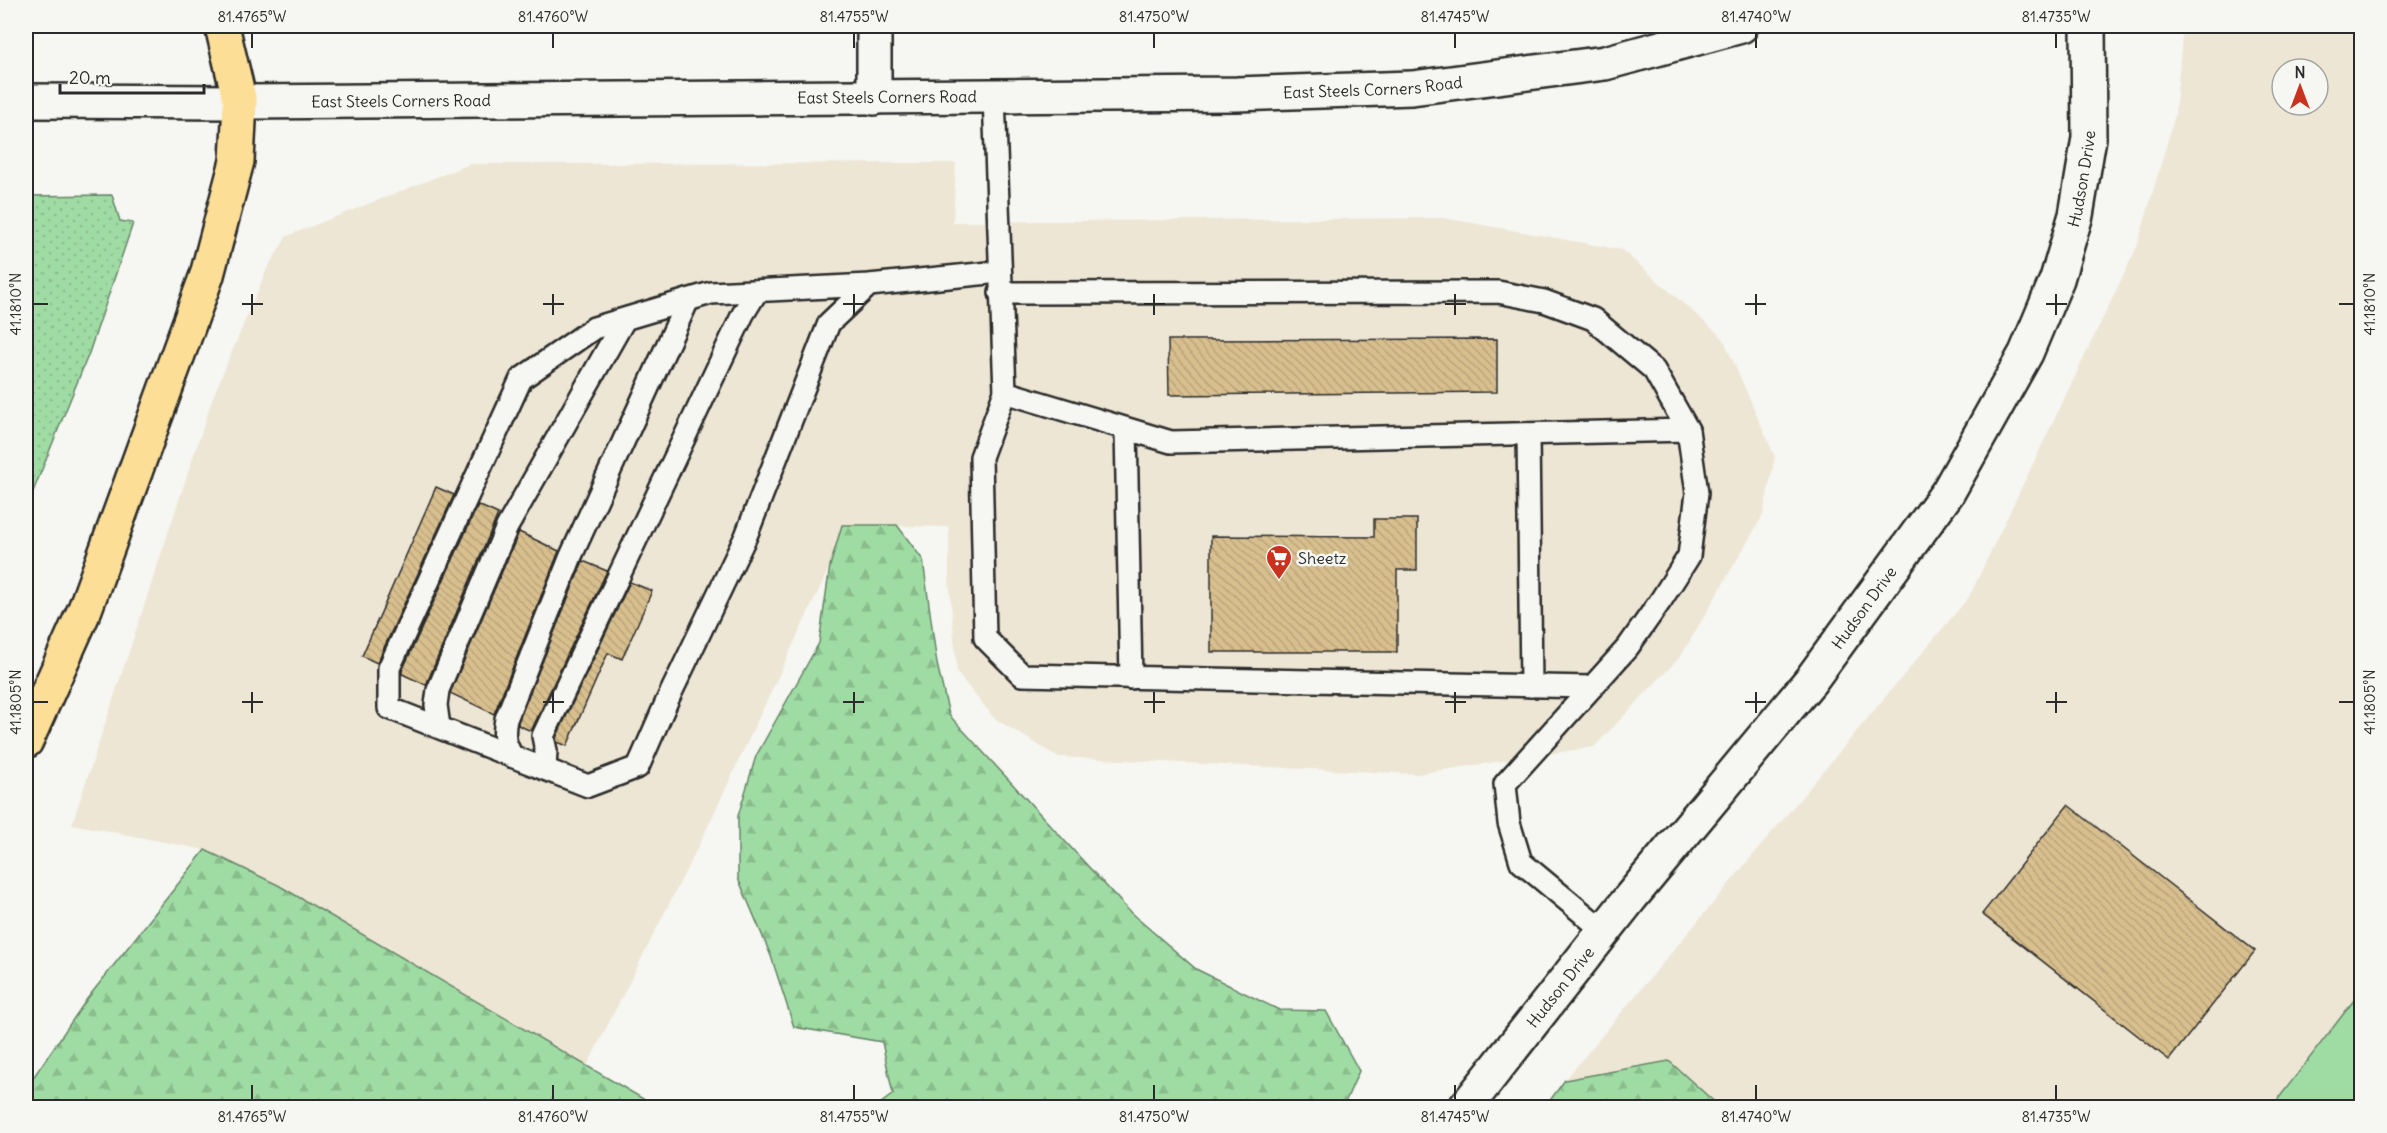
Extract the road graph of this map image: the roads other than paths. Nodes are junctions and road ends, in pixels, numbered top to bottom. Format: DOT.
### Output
graph roads {
  1 [pos="222,26"];
  2 [pos="874,26"];
  3 [pos="1741,26"];
  4 [pos="2088,26"];
  5 [pos="1691,32"];
  6 [pos="994,96"];
  7 [pos="874,98"];
  8 [pos="26,101"];
  9 [pos="240,102"];
  10 [pos="1000,282"];
  11 [pos="869,285"];
  12 [pos="758,291"];
  13 [pos="688,300"];
  14 [pos="624,320"];
  15 [pos="1005,392"];
  16 [pos="1126,429"];
  17 [pos="1688,430"];
  18 [pos="1528,434"];
  19 [pos="1131,678"];
  20 [pos="1532,686"];
  21 [pos="1592,687"];
  22 [pos="439,727"];
  23 [pos="26,741"];
  24 [pos="512,756"];
  25 [pos="545,769"];
  26 [pos="1604,931"];
  27 [pos="1465,1107"];
  1 -- 9 [label="highway"];
  2 -- 7 [label="main road"];
  3 -- 5 [label="main road, East Steels Corners Road"];
  4 -- 26 [label="main road, Hudson Drive"];
  5 -- 6 [label="main road, East Steels Corners Road"];
  6 -- 7 [label="main road, East Steels Corners Road"];
  6 -- 10 [label="lane"];
  7 -- 9 [label="main road, East Steels Corners Road"];
  8 -- 9 [label="main road, East Steels Corners Road"];
  9 -- 23 [label="highway"];
  10 -- 11 [label="lane"];
  10 -- 15 [label="lane"];
  10 -- 17 [label="lane"];
  11 -- 12 [label="lane"];
  11 -- 25 [label="lane"];
  12 -- 13 [label="lane"];
  12 -- 25 [label="lane"];
  13 -- 14 [label="lane"];
  13 -- 24 [label="lane"];
  14 -- 22 [label="lane"];
  14 -- 22 [label="lane"];
  15 -- 16 [label="lane"];
  15 -- 19 [label="lane"];
  16 -- 18 [label="lane"];
  16 -- 19 [label="lane"];
  17 -- 18 [label="lane"];
  17 -- 21 [label="lane"];
  18 -- 20 [label="lane"];
  19 -- 20 [label="lane"];
  20 -- 21 [label="lane"];
  21 -- 26 [label="lane"];
  22 -- 24 [label="lane"];
  24 -- 25 [label="lane"];
  26 -- 27 [label="main road, Hudson Drive"];
}
